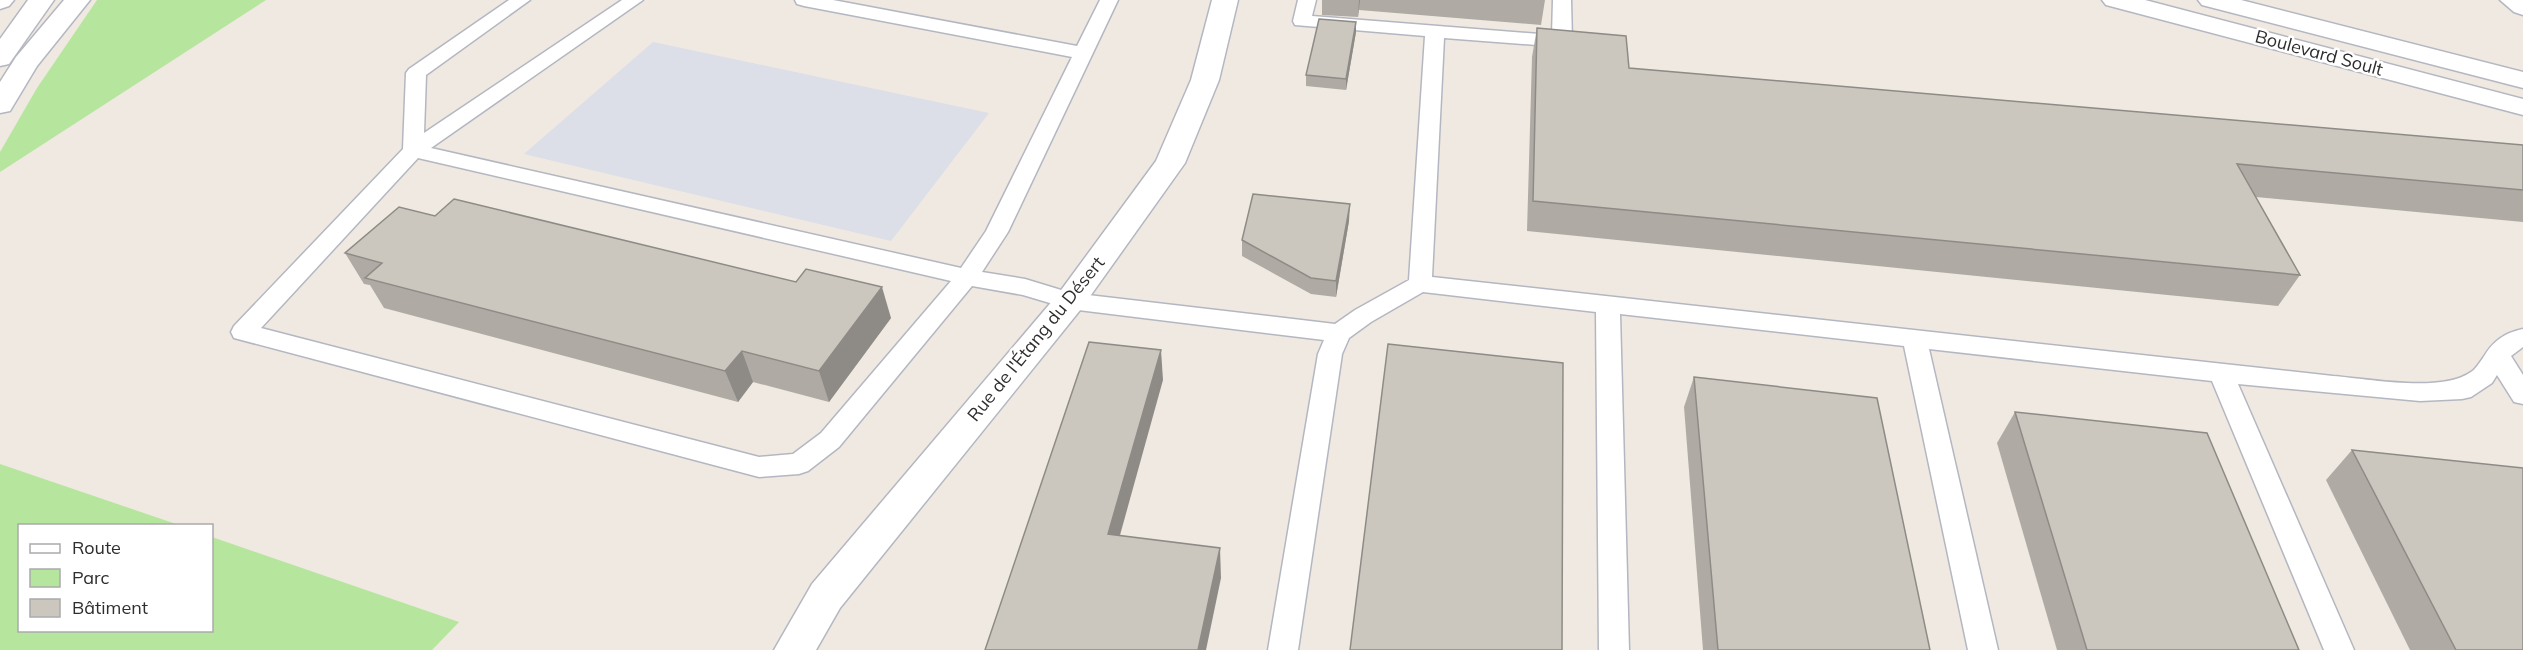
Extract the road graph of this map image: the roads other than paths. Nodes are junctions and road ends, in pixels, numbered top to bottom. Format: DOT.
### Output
graph roads {
  1 [pos="41,0"];
  2 [pos="77,0"];
  3 [pos="520,0"];
  4 [pos="634,0"];
  5 [pos="804,0"];
  6 [pos="1109,0"];
  7 [pos="1225,0"];
  8 [pos="1306,0"];
  9 [pos="1562,0"];
  10 [pos="2115,0"];
  11 [pos="2211,0"];
  12 [pos="2513,0"];
  13 [pos="2523,7"];
  14 [pos="1435,31"];
  15 [pos="1083,53"];
  16 [pos="0,58"];
  17 [pos="2523,80"];
  18 [pos="0,105"];
  19 [pos="2523,107"];
  20 [pos="412,150"];
  21 [pos="967,277"];
  22 [pos="1420,284"];
  23 [pos="1070,301"];
  24 [pos="1608,305"];
  25 [pos="1339,333"];
  26 [pos="1914,338"];
  27 [pos="2523,338"];
  28 [pos="2498,355"];
  29 [pos="2221,372"];
  30 [pos="2523,395"];
  31 [pos="794,650"];
  32 [pos="1284,650"];
  33 [pos="1614,650"];
  34 [pos="1983,650"];
  35 [pos="2339,650"];
  1 -- 16 [label="street"];
  2 -- 18 [label="street"];
  3 -- 20 [label="lane"];
  4 -- 20 [label="lane"];
  5 -- 15 [label="lane"];
  6 -- 15 [label="lane"];
  7 -- 23 [label="street, Rue de l'Étang du Désert"];
  8 -- 14 [label="lane"];
  9 -- 14 [label="lane"];
  10 -- 19 [label="street, Boulevard Soult"];
  11 -- 17 [label="street, Boulevard Soult"];
  12 -- 13 [label="street"];
  14 -- 22 [label="lane"];
  15 -- 21 [label="lane"];
  20 -- 21 [label="lane"];
  20 -- 21 [label="lane"];
  21 -- 23 [label="lane"];
  22 -- 24 [label="lane"];
  22 -- 25 [label="lane"];
  23 -- 25 [label="lane"];
  23 -- 31 [label="street, Rue de l'Étang du Désert"];
  24 -- 26 [label="lane"];
  24 -- 33 [label="lane"];
  25 -- 32 [label="lane"];
  26 -- 29 [label="lane"];
  26 -- 34 [label="lane"];
  27 -- 28 [label="lane"];
  28 -- 29 [label="lane"];
  28 -- 30 [label="lane"];
  29 -- 35 [label="lane"];
}
